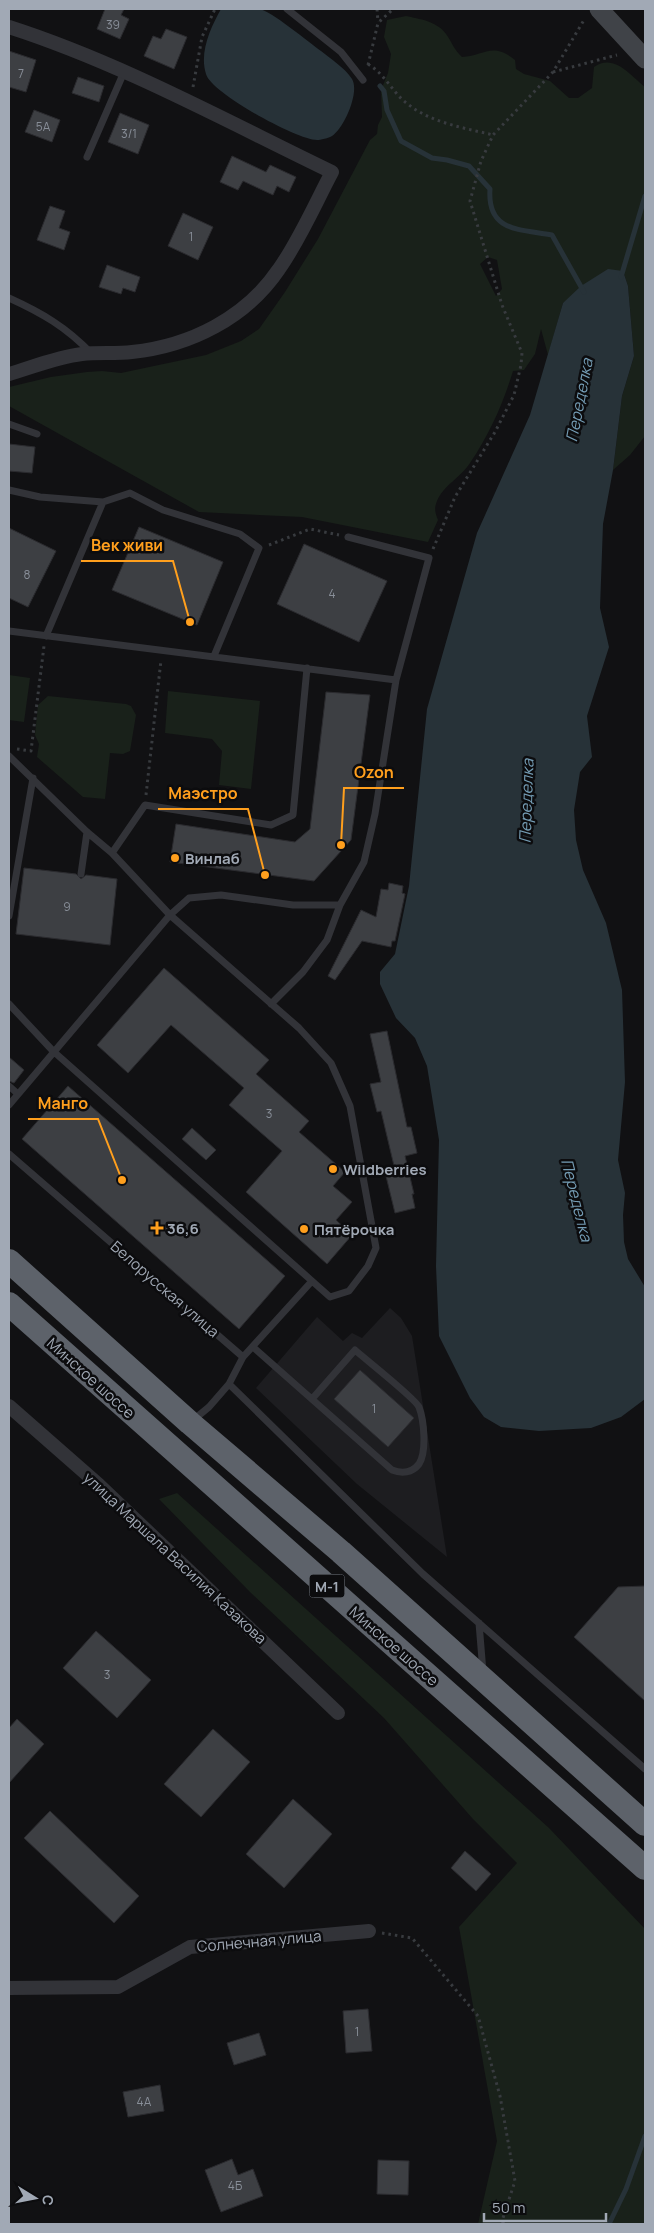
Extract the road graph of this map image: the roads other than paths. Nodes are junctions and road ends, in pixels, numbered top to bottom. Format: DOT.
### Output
graph roads {
  1 [pos="287,9"];
  2 [pos="592,14"];
  3 [pos="9,27"];
  4 [pos="645,59"];
  5 [pos="124,72"];
  6 [pos="363,80"];
  7 [pos="87,157"];
  8 [pos="9,298"];
  9 [pos="92,354"];
  10 [pos="9,374"];
  11 [pos="9,424"];
  12 [pos="37,434"];
  13 [pos="9,490"];
  14 [pos="103,502"];
  15 [pos="348,537"];
  16 [pos="9,631"];
  17 [pos="46,636"];
  18 [pos="214,656"];
  19 [pos="307,668"];
  20 [pos="396,680"];
  21 [pos="9,756"];
  22 [pos="33,778"];
  23 [pos="87,832"];
  24 [pos="112,853"];
  25 [pos="81,874"];
  26 [pos="340,906"];
  27 [pos="170,915"];
  28 [pos="9,916"];
  29 [pos="9,1004"];
  30 [pos="271,1004"];
  31 [pos="53,1051"];
  32 [pos="9,1086"];
  33 [pos="18,1094"];
  34 [pos="9,1105"];
  35 [pos="9,1154"];
  36 [pos="9,1261"];
  37 [pos="312,1282"];
  38 [pos="9,1304"];
  39 [pos="253,1347"];
  40 [pos="243,1357"];
  41 [pos="229,1384"];
  42 [pos="312,1399"];
  43 [pos="9,1406"];
  44 [pos="190,1423"];
  45 [pos="478,1623"];
  46 [pos="484,1680"];
  47 [pos="338,1713"];
  48 [pos="645,1769"];
  49 [pos="645,1824"];
  50 [pos="645,1868"];
  51 [pos="369,1931"];
  52 [pos="9,1988"];
  1 -- 6 [label="lane"];
  2 -- 4 [label="street"];
  3 -- 5 [label="street"];
  5 -- 7 [label="lane"];
  5 -- 9 [label="street"];
  8 -- 9 [label="lane"];
  9 -- 10 [label="street"];
  11 -- 12 [label="lane"];
  13 -- 14 [label="lane"];
  14 -- 17 [label="lane"];
  14 -- 18 [label="lane"];
  15 -- 20 [label="lane"];
  16 -- 17 [label="lane"];
  17 -- 18 [label="lane"];
  18 -- 19 [label="lane"];
  19 -- 20 [label="lane"];
  19 -- 24 [label="lane"];
  20 -- 26 [label="lane"];
  21 -- 22 [label="lane"];
  22 -- 23 [label="lane"];
  22 -- 28 [label="lane"];
  23 -- 24 [label="lane"];
  23 -- 25 [label="lane"];
  24 -- 27 [label="lane"];
  26 -- 27 [label="lane"];
  26 -- 30 [label="lane"];
  27 -- 30 [label="lane"];
  27 -- 31 [label="lane"];
  29 -- 31 [label="lane"];
  30 -- 37 [label="lane"];
  31 -- 33 [label="lane"];
  31 -- 37 [label="lane"];
  32 -- 33 [label="lane"];
  33 -- 34 [label="lane"];
  35 -- 40 [label="lane, Белорусская улица"];
  36 -- 44 [label="highway, М-1"];
  37 -- 39 [label="lane"];
  38 -- 50 [label="highway, Минское шоссе / М-1"];
  39 -- 40 [label="lane"];
  39 -- 42 [label="lane"];
  40 -- 41 [label="lane"];
  41 -- 44 [label="lane"];
  41 -- 45 [label="lane"];
  42 -- 42 [label="lane"];
  43 -- 47 [label="street, улица Маршала Василия Казакова"];
  44 -- 46 [label="highway, М-1"];
  45 -- 46 [label="lane"];
  45 -- 48 [label="lane"];
  46 -- 49 [label="highway, М-1"];
  51 -- 52 [label="street, Солнечная улица"];
}
